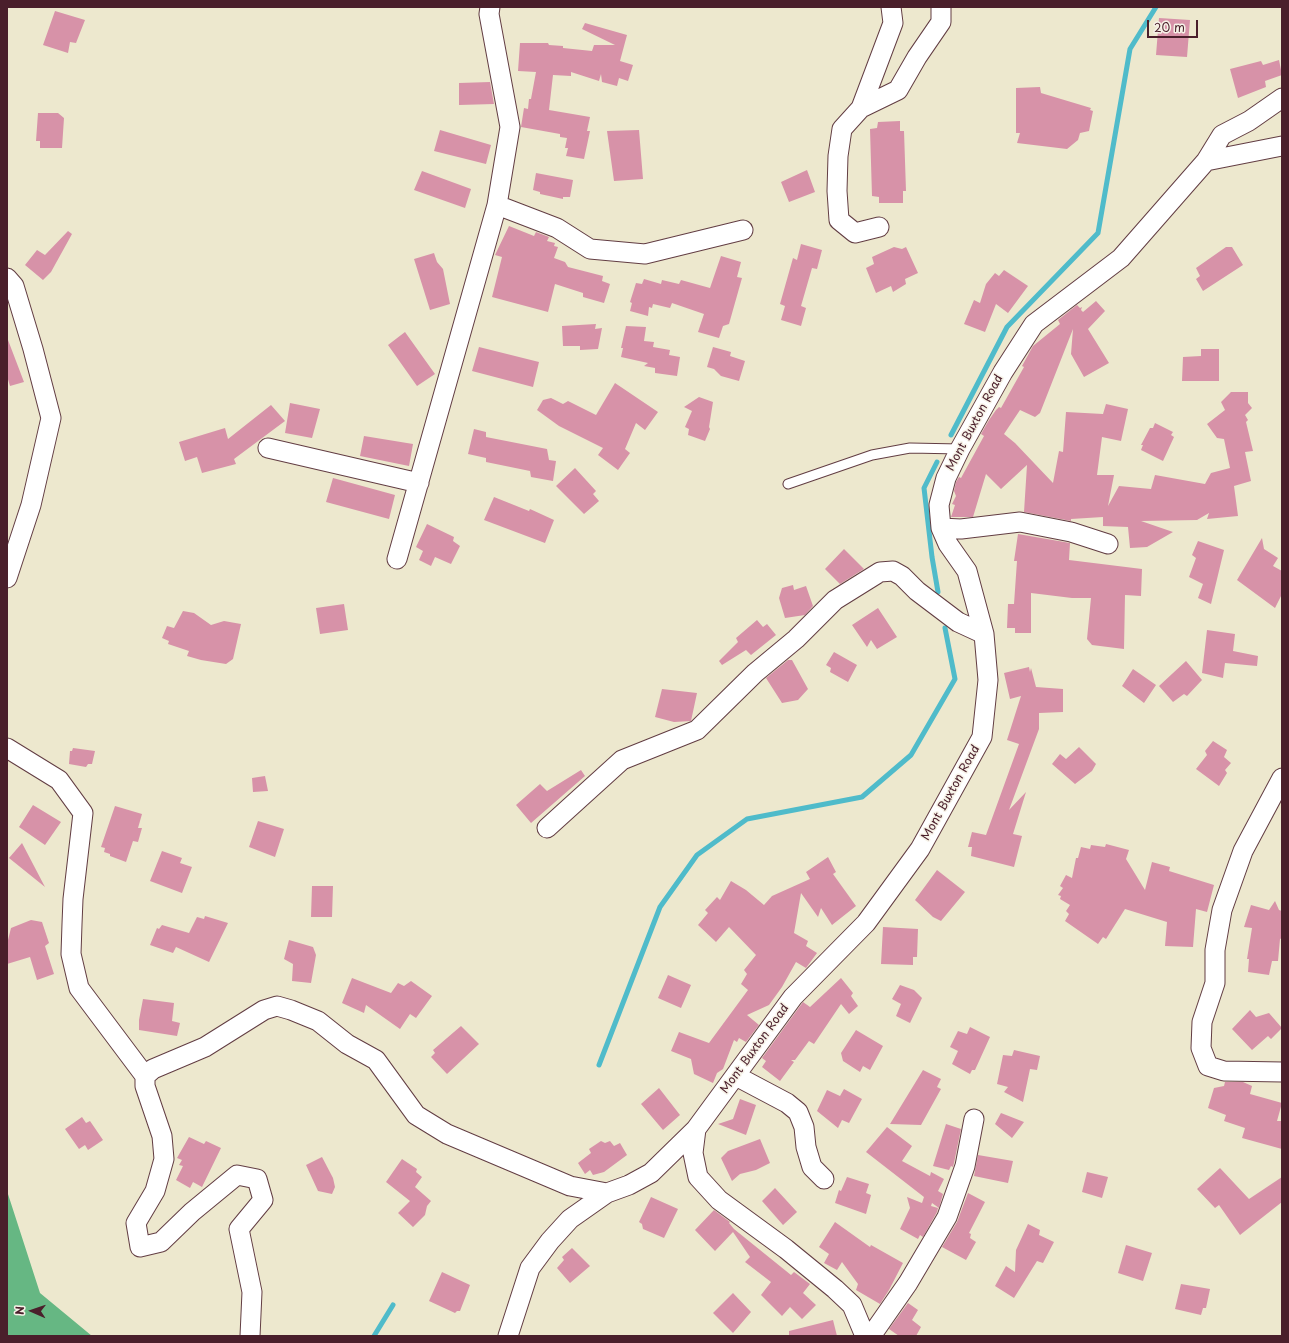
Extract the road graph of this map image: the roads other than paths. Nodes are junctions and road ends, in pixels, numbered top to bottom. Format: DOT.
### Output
graph roads {
  1 [pos="490,7"];
  2 [pos="891,7"];
  3 [pos="940,7"];
  4 [pos="1282,98"];
  5 [pos="861,108"];
  6 [pos="1282,146"];
  7 [pos="1206,161"];
  8 [pos="497,205"];
  9 [pos="879,228"];
  10 [pos="743,230"];
  11 [pos="7,278"];
  12 [pos="268,448"];
  13 [pos="960,449"];
  14 [pos="419,484"];
  15 [pos="788,484"];
  16 [pos="941,528"];
  17 [pos="1108,544"];
  18 [pos="397,559"];
  19 [pos="7,578"];
  20 [pos="984,634"];
  21 [pos="7,748"];
  22 [pos="1282,778"];
  23 [pos="548,828"];
  24 [pos="1282,1072"];
  25 [pos="146,1076"];
  26 [pos="736,1076"];
  27 [pos="974,1119"];
  28 [pos="696,1129"];
  29 [pos="824,1179"];
  30 [pos="607,1193"];
  31 [pos="250,1336"];
  32 [pos="508,1336"];
  33 [pos="865,1336"];
  34 [pos="871,1336"];
  1 -- 8 [label="street"];
  2 -- 5 [label="street"];
  3 -- 5 [label="street"];
  4 -- 7 [label="street, Mont Buxton Road"];
  5 -- 9 [label="street"];
  6 -- 7 [label="street"];
  7 -- 13 [label="street, Mont Buxton Road"];
  8 -- 10 [label="street"];
  8 -- 14 [label="street"];
  11 -- 19 [label="street"];
  12 -- 14 [label="street"];
  13 -- 15 [label="lane"];
  13 -- 16 [label="street, Mont Buxton Road"];
  14 -- 18 [label="street"];
  16 -- 17 [label="street"];
  16 -- 20 [label="street, Mont Buxton Road"];
  20 -- 23 [label="street"];
  20 -- 26 [label="street, Mont Buxton Road"];
  21 -- 25 [label="street"];
  22 -- 24 [label="street"];
  25 -- 30 [label="street"];
  25 -- 31 [label="street"];
  26 -- 28 [label="street, Mont Buxton Road"];
  26 -- 29 [label="street"];
  27 -- 34 [label="street"];
  28 -- 30 [label="street"];
  28 -- 33 [label="street, Mont Buxton Road"];
  30 -- 32 [label="street"];
}
